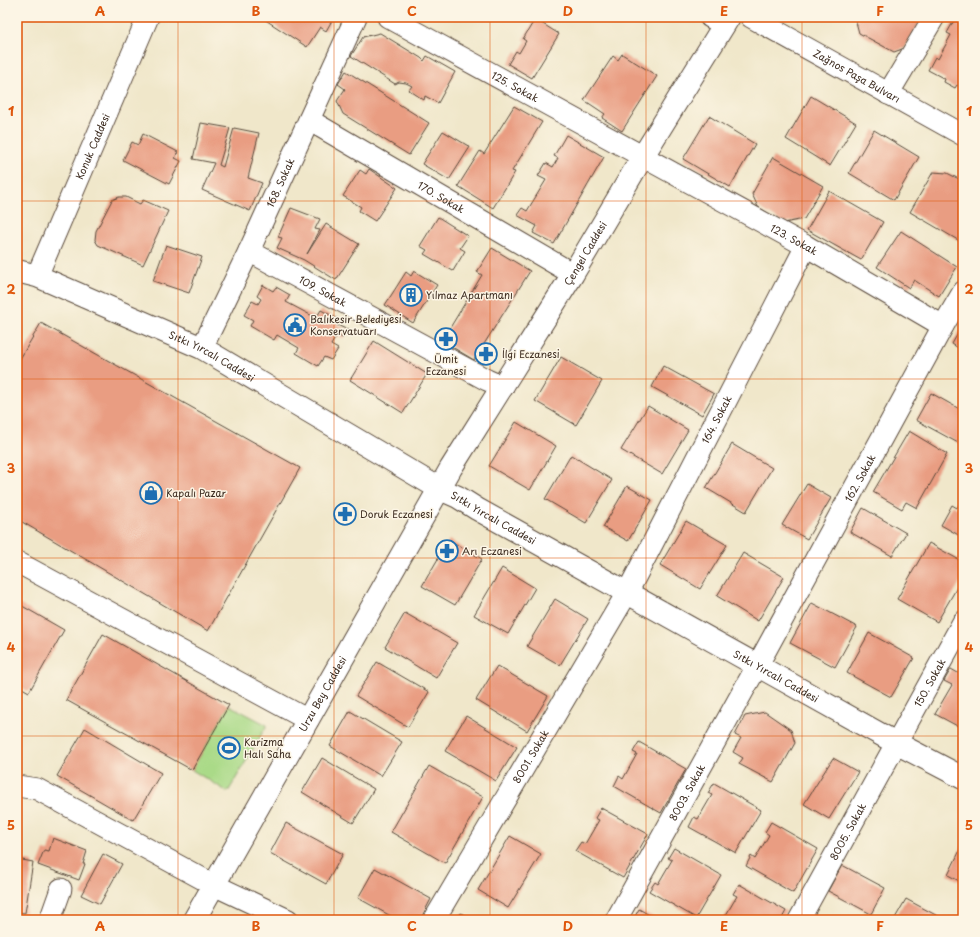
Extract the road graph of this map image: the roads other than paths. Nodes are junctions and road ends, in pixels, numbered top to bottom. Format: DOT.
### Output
graph roads {
  1 [pos="148,17"];
  2 [pos="356,17"];
  3 [pos="388,17"];
  4 [pos="751,17"];
  5 [pos="934,17"];
  6 [pos="721,20"];
  7 [pos="888,94"];
  8 [pos="309,120"];
  9 [pos="963,135"];
  10 [pos="643,156"];
  11 [pos="806,246"];
  12 [pos="249,251"];
  13 [pos="27,274"];
  14 [pos="573,274"];
  15 [pos="963,292"];
  16 [pos="943,326"];
  17 [pos="202,348"];
  18 [pos="502,388"];
  19 [pos="440,488"];
  20 [pos="17,562"];
  21 [pos="627,593"];
  22 [pos="963,622"];
  23 [pos="757,665"];
  24 [pos="308,720"];
  25 [pos="896,743"];
  26 [pos="963,778"];
  27 [pos="17,786"];
  28 [pos="214,885"];
  29 [pos="61,889"];
  30 [pos="50,920"];
  31 [pos="194,920"];
  32 [pos="288,920"];
  33 [pos="434,920"];
  34 [pos="616,920"];
  35 [pos="799,920"];
  1 -- 13 [label="street, Konuk Caddesi"];
  2 -- 8 [label="street, 168. Sokak"];
  3 -- 10 [label="street, 125. Sokak"];
  4 -- 7 [label="street, Zağnos Paşa Bulvarı"];
  5 -- 7 [label="street"];
  6 -- 10 [label="main road, Çengel Caddesi"];
  7 -- 9 [label="street, Zağnos Paşa Bulvarı"];
  8 -- 12 [label="street, 168. Sokak"];
  8 -- 14 [label="street, 170. Sokak"];
  10 -- 11 [label="street, 123. Sokak"];
  10 -- 14 [label="main road, Çengel Caddesi"];
  11 -- 16 [label="street, 123. Sokak"];
  11 -- 21 [label="street, 164. Sokak"];
  12 -- 17 [label="street, 168. Sokak"];
  12 -- 18 [label="street, 109. Sokak"];
  13 -- 17 [label="main road, Sıtkı Yırcalı Caddesi"];
  14 -- 18 [label="main road, Çengel Caddesi"];
  15 -- 16 [label="street, 162. Sokak"];
  16 -- 23 [label="street, 162. Sokak"];
  17 -- 19 [label="main road, Sıtkı Yırcalı Caddesi"];
  18 -- 19 [label="main road, Çengel Caddesi"];
  19 -- 21 [label="main road, Sıtkı Yırcalı Caddesi"];
  19 -- 24 [label="main road, Urzu Bey Caddesi"];
  20 -- 24 [label="street"];
  21 -- 23 [label="main road, Sıtkı Yırcalı Caddesi"];
  21 -- 33 [label="street, 8001. Sokak"];
  22 -- 25 [label="street, 150. Sokak"];
  23 -- 25 [label="main road, Sıtkı Yırcalı Caddesi"];
  23 -- 34 [label="street, 8003. Sokak"];
  24 -- 28 [label="main road, Urzu Bey Caddesi"];
  25 -- 26 [label="main road, Sıtkı Yırcalı Caddesi"];
  25 -- 35 [label="street, 8005. Sokak"];
  27 -- 28 [label="street"];
  28 -- 31 [label="main road, Urzu Bey Caddesi"];
  28 -- 32 [label="street"];
  29 -- 30 [label="street"];
}
